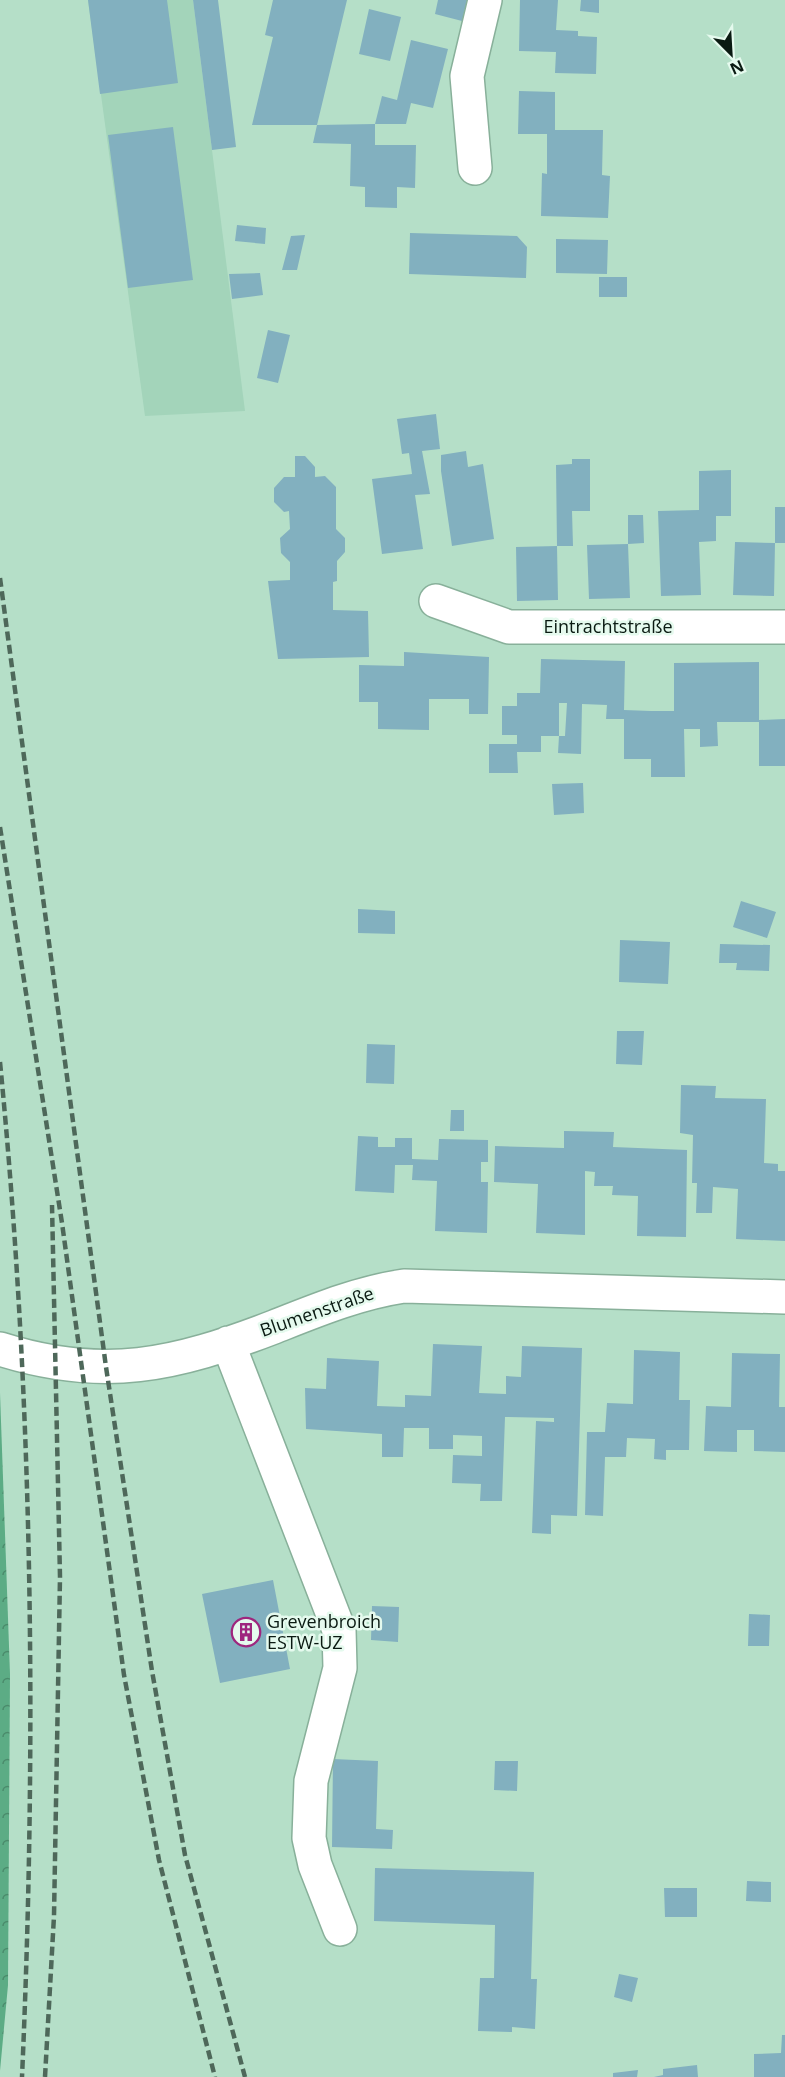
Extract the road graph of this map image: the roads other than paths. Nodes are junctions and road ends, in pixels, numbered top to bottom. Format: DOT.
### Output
graph roads {
  1 [pos="485,0"];
  2 [pos="475,168"];
  3 [pos="436,601"];
  4 [pos="785,627"];
  5 [pos="785,1297"];
  6 [pos="228,1343"];
  7 [pos="0,1349"];
  8 [pos="340,1929"];
  1 -- 2 [label="street"];
  3 -- 4 [label="street, Eintrachtstraße"];
  5 -- 6 [label="street, Blumenstraße"];
  6 -- 7 [label="street, Blumenstraße"];
  6 -- 8 [label="street"];
}
